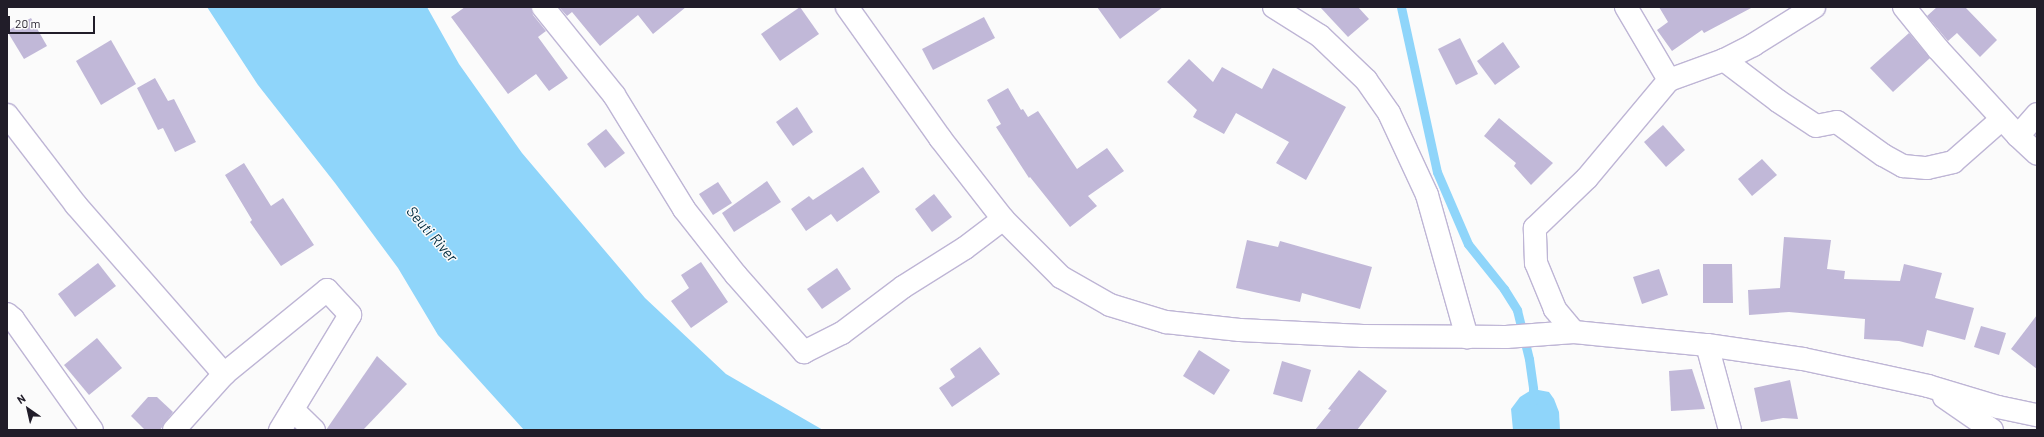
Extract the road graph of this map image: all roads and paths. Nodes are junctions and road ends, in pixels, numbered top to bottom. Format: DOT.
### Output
graph roads {
  1 [pos="543,7"];
  2 [pos="847,7"];
  3 [pos="1274,7"];
  4 [pos="1626,7"];
  5 [pos="1814,7"];
  6 [pos="1904,7"];
  7 [pos="1724,60"];
  8 [pos="1669,80"];
  9 [pos="2037,114"];
  10 [pos="7,115"];
  11 [pos="2002,118"];
  12 [pos="2018,136"];
  13 [pos="2037,154"];
  14 [pos="1003,219"];
  15 [pos="7,314"];
  16 [pos="1574,332"];
  17 [pos="1467,337"];
  18 [pos="1707,345"];
  19 [pos="224,374"];
  20 [pos="1928,386"];
  21 [pos="292,410"];
  22 [pos="2037,415"];
  23 [pos="92,430"];
  24 [pos="174,430"];
  25 [pos="280,430"];
  26 [pos="314,430"];
  27 [pos="1730,430"];
  28 [pos="1992,430"];
  1 -- 14 [label="street"];
  2 -- 14 [label="street"];
  3 -- 17 [label="street"];
  4 -- 8 [label="street"];
  5 -- 7 [label="street"];
  6 -- 11 [label="street"];
  7 -- 8 [label="street"];
  7 -- 11 [label="street"];
  8 -- 16 [label="street"];
  9 -- 12 [label="street"];
  10 -- 19 [label="street"];
  11 -- 12 [label="street"];
  12 -- 13 [label="street"];
  14 -- 17 [label="street"];
  15 -- 23 [label="street"];
  16 -- 17 [label="street"];
  16 -- 18 [label="street"];
  18 -- 20 [label="street"];
  18 -- 27 [label="street"];
  19 -- 21 [label="street"];
  19 -- 24 [label="street"];
  20 -- 22 [label="street"];
  20 -- 28 [label="street"];
  21 -- 25 [label="street"];
  21 -- 26 [label="street"];
}
